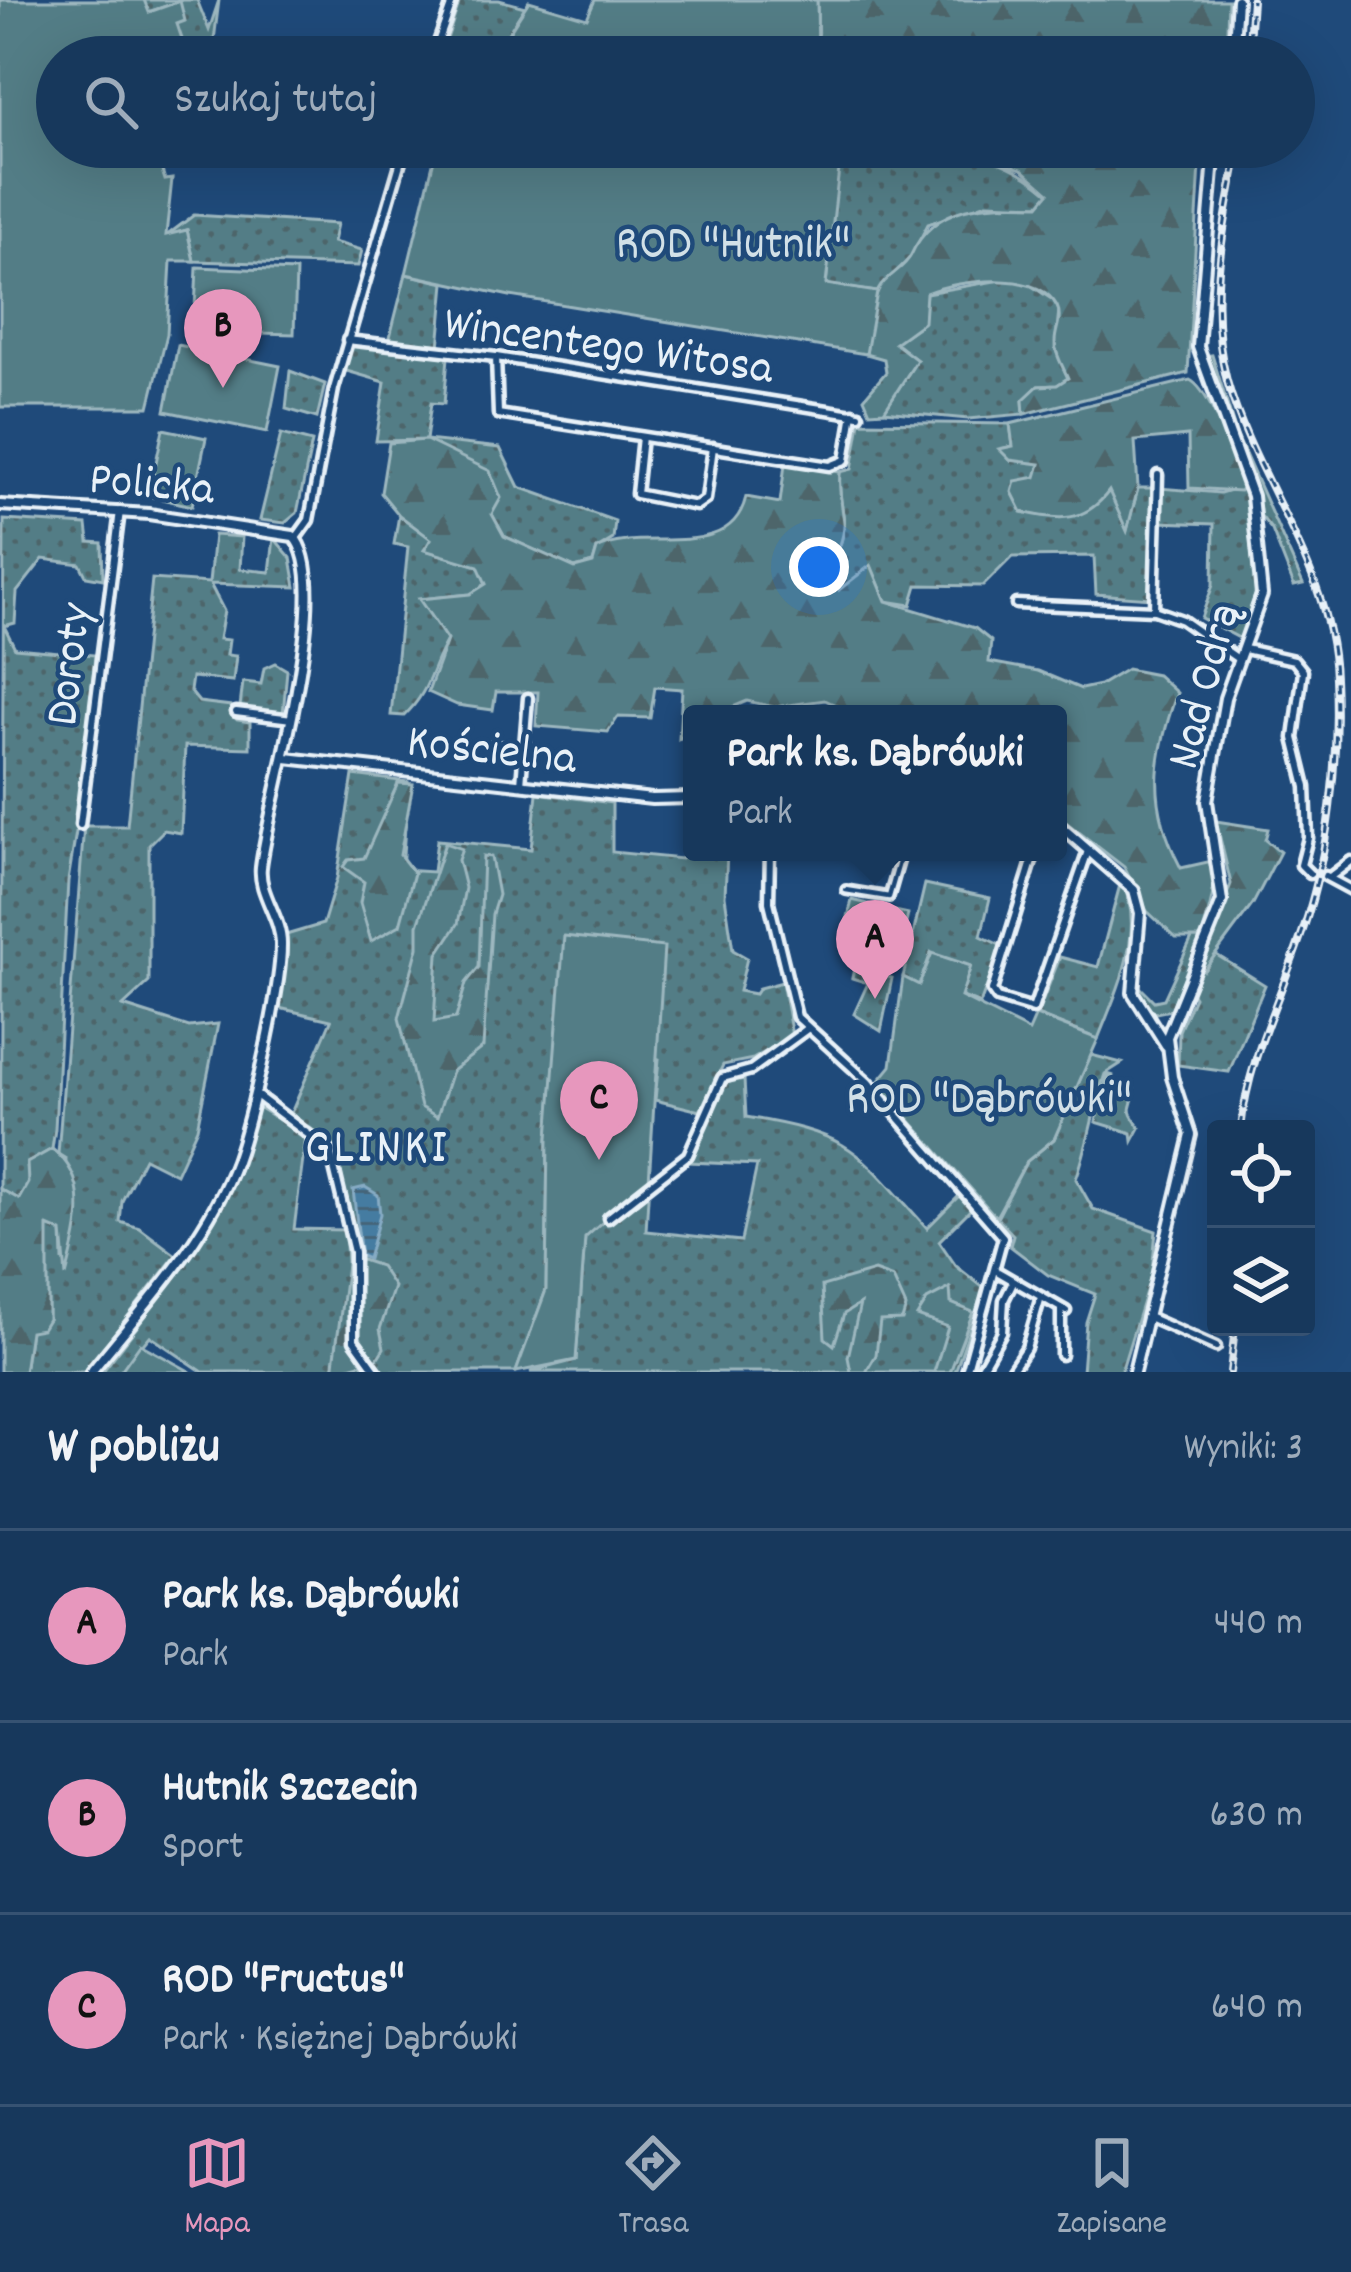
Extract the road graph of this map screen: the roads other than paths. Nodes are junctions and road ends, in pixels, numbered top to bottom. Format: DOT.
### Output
graph roads {
  1 [pos="453,0"];
  2 [pos="1237,0"];
  3 [pos="440,36"];
  4 [pos="1234,36"];
  5 [pos="399,168"];
  6 [pos="1213,168"];
  7 [pos="347,340"];
  8 [pos="496,357"];
  9 [pos="642,436"];
  10 [pos="713,447"];
  11 [pos="1158,475"];
  12 [pos="0,505"];
  13 [pos="120,511"];
  14 [pos="296,538"];
  15 [pos="1016,604"];
  16 [pos="1154,610"];
  17 [pos="1245,649"];
  18 [pos="1240,660"];
  19 [pos="528,698"];
  20 [pos="236,712"];
  21 [pos="292,719"];
  22 [pos="491,746"];
  23 [pos="524,749"];
  24 [pos="286,758"];
  25 [pos="521,785"];
  26 [pos="683,798"];
  27 [pos="80,825"];
  28 [pos="1067,832"];
  29 [pos="1088,851"];
  30 [pos="770,861"];
  31 [pos="899,861"];
  32 [pos="1032,861"];
  33 [pos="1351,861"];
  34 [pos="1310,874"];
  35 [pos="846,890"];
  36 [pos="1351,890"];
  37 [pos="1144,1014"];
  38 [pos="1171,1024"];
  39 [pos="807,1029"];
  40 [pos="1166,1046"];
  41 [pos="252,1093"];
  42 [pos="608,1218"];
  43 [pos="995,1270"];
  44 [pos="1013,1282"];
  45 [pos="1040,1300"];
  46 [pos="1148,1317"];
  47 [pos="1216,1347"];
  48 [pos="1061,1354"];
  49 [pos="91,1372"];
  50 [pos="376,1372"];
  51 [pos="966,1372"];
  52 [pos="980,1372"];
  53 [pos="1010,1372"];
  54 [pos="1134,1372"];
  1 -- 3 [label="street"];
  2 -- 4 [label="street"];
  5 -- 7 [label="street"];
  6 -- 17 [label="street, Nad Odrą"];
  7 -- 8 [label="street, Wincentego Witosa"];
  7 -- 14 [label="street"];
  8 -- 9 [label="street"];
  8 -- 10 [label="street, Wincentego Witosa"];
  9 -- 10 [label="street"];
  9 -- 10 [label="street"];
  11 -- 16 [label="street"];
  12 -- 13 [label="street, Policka"];
  13 -- 14 [label="street, Policka"];
  13 -- 27 [label="street, Doroty"];
  14 -- 21 [label="street"];
  15 -- 16 [label="street"];
  16 -- 18 [label="street"];
  17 -- 18 [label="street, Nad Odrą"];
  17 -- 34 [label="street"];
  18 -- 38 [label="street, Nad Odrą"];
  19 -- 23 [label="street"];
  20 -- 21 [label="street"];
  21 -- 24 [label="street"];
  22 -- 23 [label="street"];
  23 -- 25 [label="street"];
  24 -- 25 [label="street, Kościelna"];
  24 -- 41 [label="street"];
  25 -- 26 [label="street, Kościelna"];
  28 -- 29 [label="street"];
  29 -- 32 [label="street"];
  29 -- 37 [label="street"];
  30 -- 39 [label="street"];
  31 -- 35 [label="street"];
  33 -- 36 [label="street"];
  37 -- 38 [label="street"];
  37 -- 40 [label="street"];
  38 -- 40 [label="street, Nad Odrą"];
  39 -- 42 [label="street"];
  39 -- 43 [label="street"];
  40 -- 46 [label="street, Nad Odrą"];
  41 -- 49 [label="street"];
  41 -- 50 [label="street"];
  43 -- 44 [label="street"];
  43 -- 51 [label="street"];
  44 -- 45 [label="street"];
  44 -- 52 [label="street"];
  45 -- 48 [label="street"];
  45 -- 53 [label="street"];
  46 -- 47 [label="street"];
  46 -- 54 [label="street, Nad Odrą"];
}
